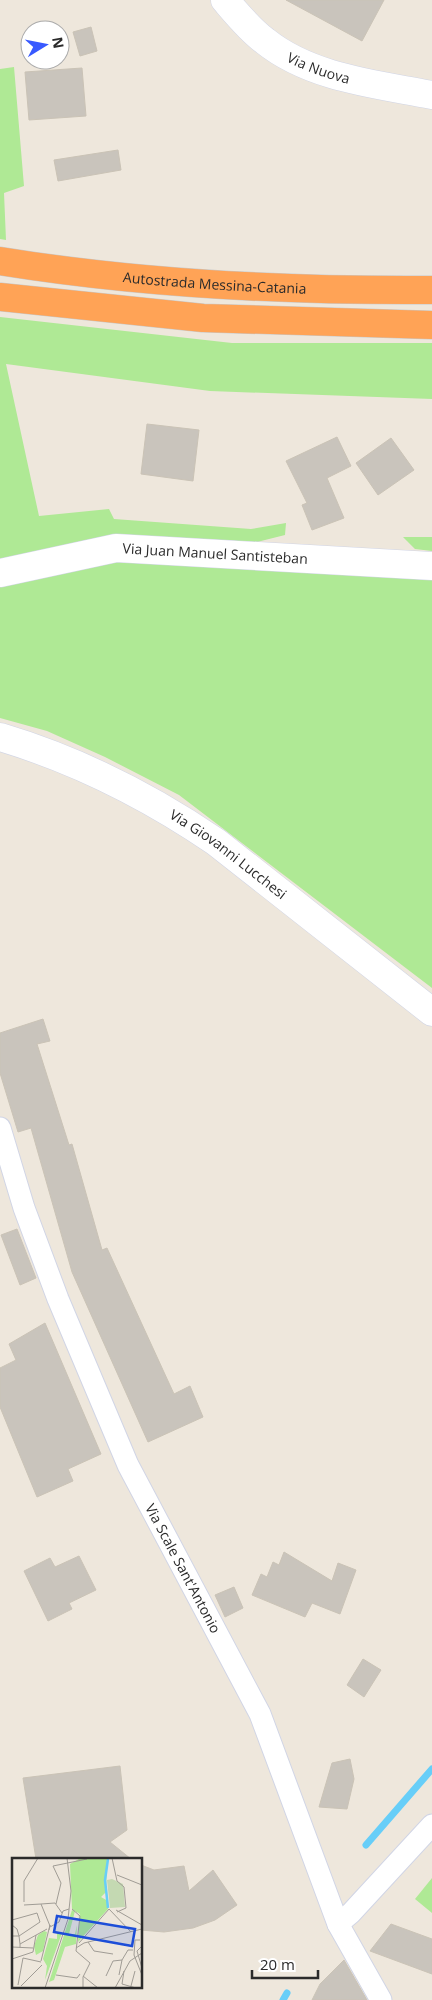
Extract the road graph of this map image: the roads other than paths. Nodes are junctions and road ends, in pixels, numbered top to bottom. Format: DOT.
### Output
graph roads {
  1 [pos="225,0"];
  2 [pos="432,95"];
  3 [pos="0,261"];
  4 [pos="432,290"];
  5 [pos="0,298"];
  6 [pos="432,325"];
  7 [pos="432,566"];
  8 [pos="0,573"];
  9 [pos="2,741"];
  10 [pos="432,1012"];
  11 [pos="0,1128"];
  12 [pos="432,1825"];
  13 [pos="338,1924"];
  14 [pos="381,2000"];
  1 -- 2 [label="street, Via Nuova"];
  3 -- 4 [label="highway, Autostrada Messina-Catania"];
  5 -- 6 [label="highway"];
  7 -- 8 [label="street, Via Juan Manuel Santisteban"];
  9 -- 10 [label="street, Via Giovanni Lucchesi"];
  11 -- 13 [label="street, Via Scale Sant'Antonio"];
  12 -- 13 [label="street"];
  13 -- 14 [label="street, Via Scale Sant'Antonio"];
}
